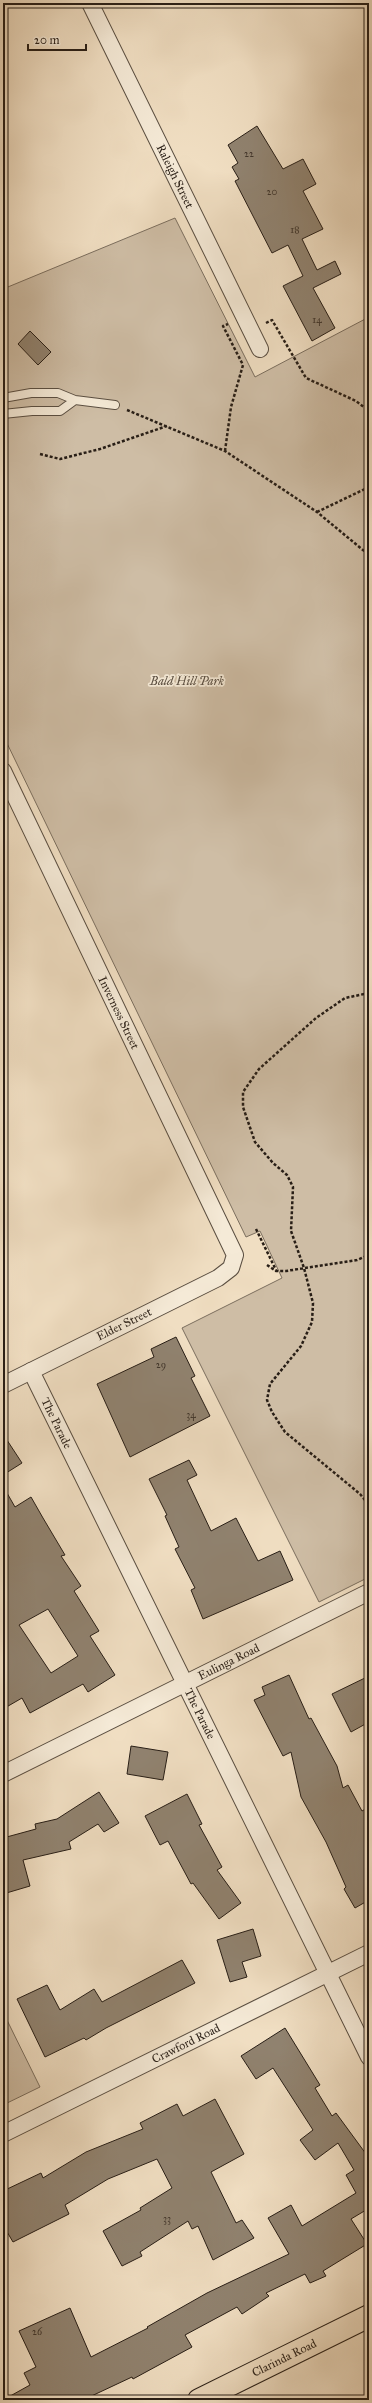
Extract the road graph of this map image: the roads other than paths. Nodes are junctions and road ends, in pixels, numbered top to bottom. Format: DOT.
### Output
graph roads {
  1 [pos="90,3"];
  2 [pos="260,349"];
  3 [pos="3,398"];
  4 [pos="74,400"];
  5 [pos="115,405"];
  6 [pos="3,414"];
  7 [pos="3,771"];
  8 [pos="235,1255"];
  9 [pos="31,1371"];
  10 [pos="3,1385"];
  11 [pos="369,1592"];
  12 [pos="185,1684"];
  13 [pos="3,1774"];
  14 [pos="369,1953"];
  15 [pos="327,1974"];
  16 [pos="369,2057"];
  17 [pos="3,2134"];
  18 [pos="369,2316"];
  19 [pos="199,2400"];
  1 -- 2 [label="street, Raleigh Street"];
  3 -- 4 [label="lane"];
  4 -- 5 [label="lane"];
  4 -- 6 [label="lane"];
  7 -- 8 [label="street, Inverness Street"];
  8 -- 9 [label="street, Elder Street"];
  9 -- 10 [label="street, Elder Street"];
  9 -- 12 [label="street, The Parade"];
  11 -- 12 [label="street, Eulinga Road"];
  12 -- 13 [label="street, Eulinga Road"];
  12 -- 15 [label="street, The Parade"];
  14 -- 15 [label="street, Crawford Road"];
  15 -- 16 [label="street, The Parade"];
  15 -- 17 [label="street, Crawford Road"];
  18 -- 19 [label="main road, Clarinda Road"];
}
